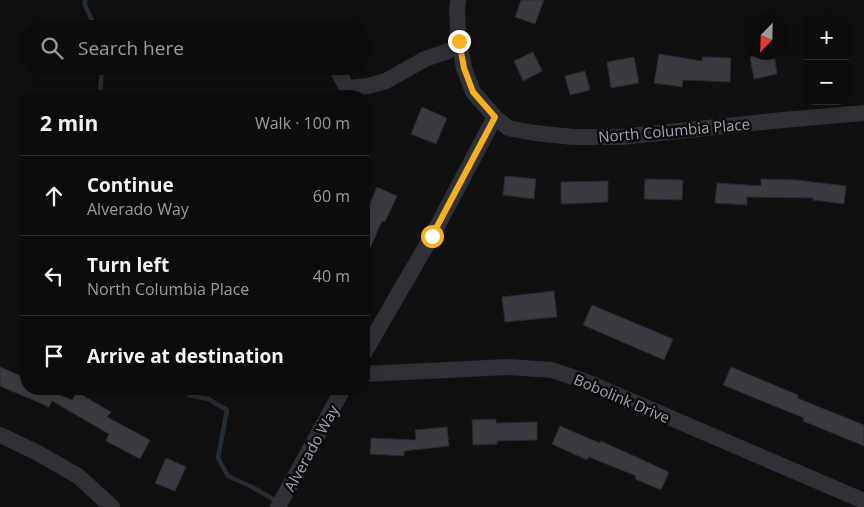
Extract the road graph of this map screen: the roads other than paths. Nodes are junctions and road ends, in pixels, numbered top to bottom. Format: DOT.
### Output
graph roads {
  1 [pos="458,0"];
  2 [pos="460,47"];
  3 [pos="339,75"];
  4 [pos="344,90"];
  5 [pos="353,90"];
  6 [pos="864,113"];
  7 [pos="495,117"];
  8 [pos="370,343"];
  9 [pos="370,374"];
  10 [pos="340,395"];
  11 [pos="0,435"];
  12 [pos="864,501"];
  13 [pos="112,507"];
  14 [pos="278,507"];
  1 -- 2 [label="street, North Columbia Place"];
  2 -- 5 [label="street"];
  2 -- 7 [label="street, North Columbia Place"];
  3 -- 4 [label="street"];
  6 -- 7 [label="street, North Columbia Place"];
  7 -- 8 [label="street"];
  9 -- 12 [label="street, Bobolink Drive"];
  10 -- 14 [label="street, Alverado Way"];
  11 -- 13 [label="street"];
}
